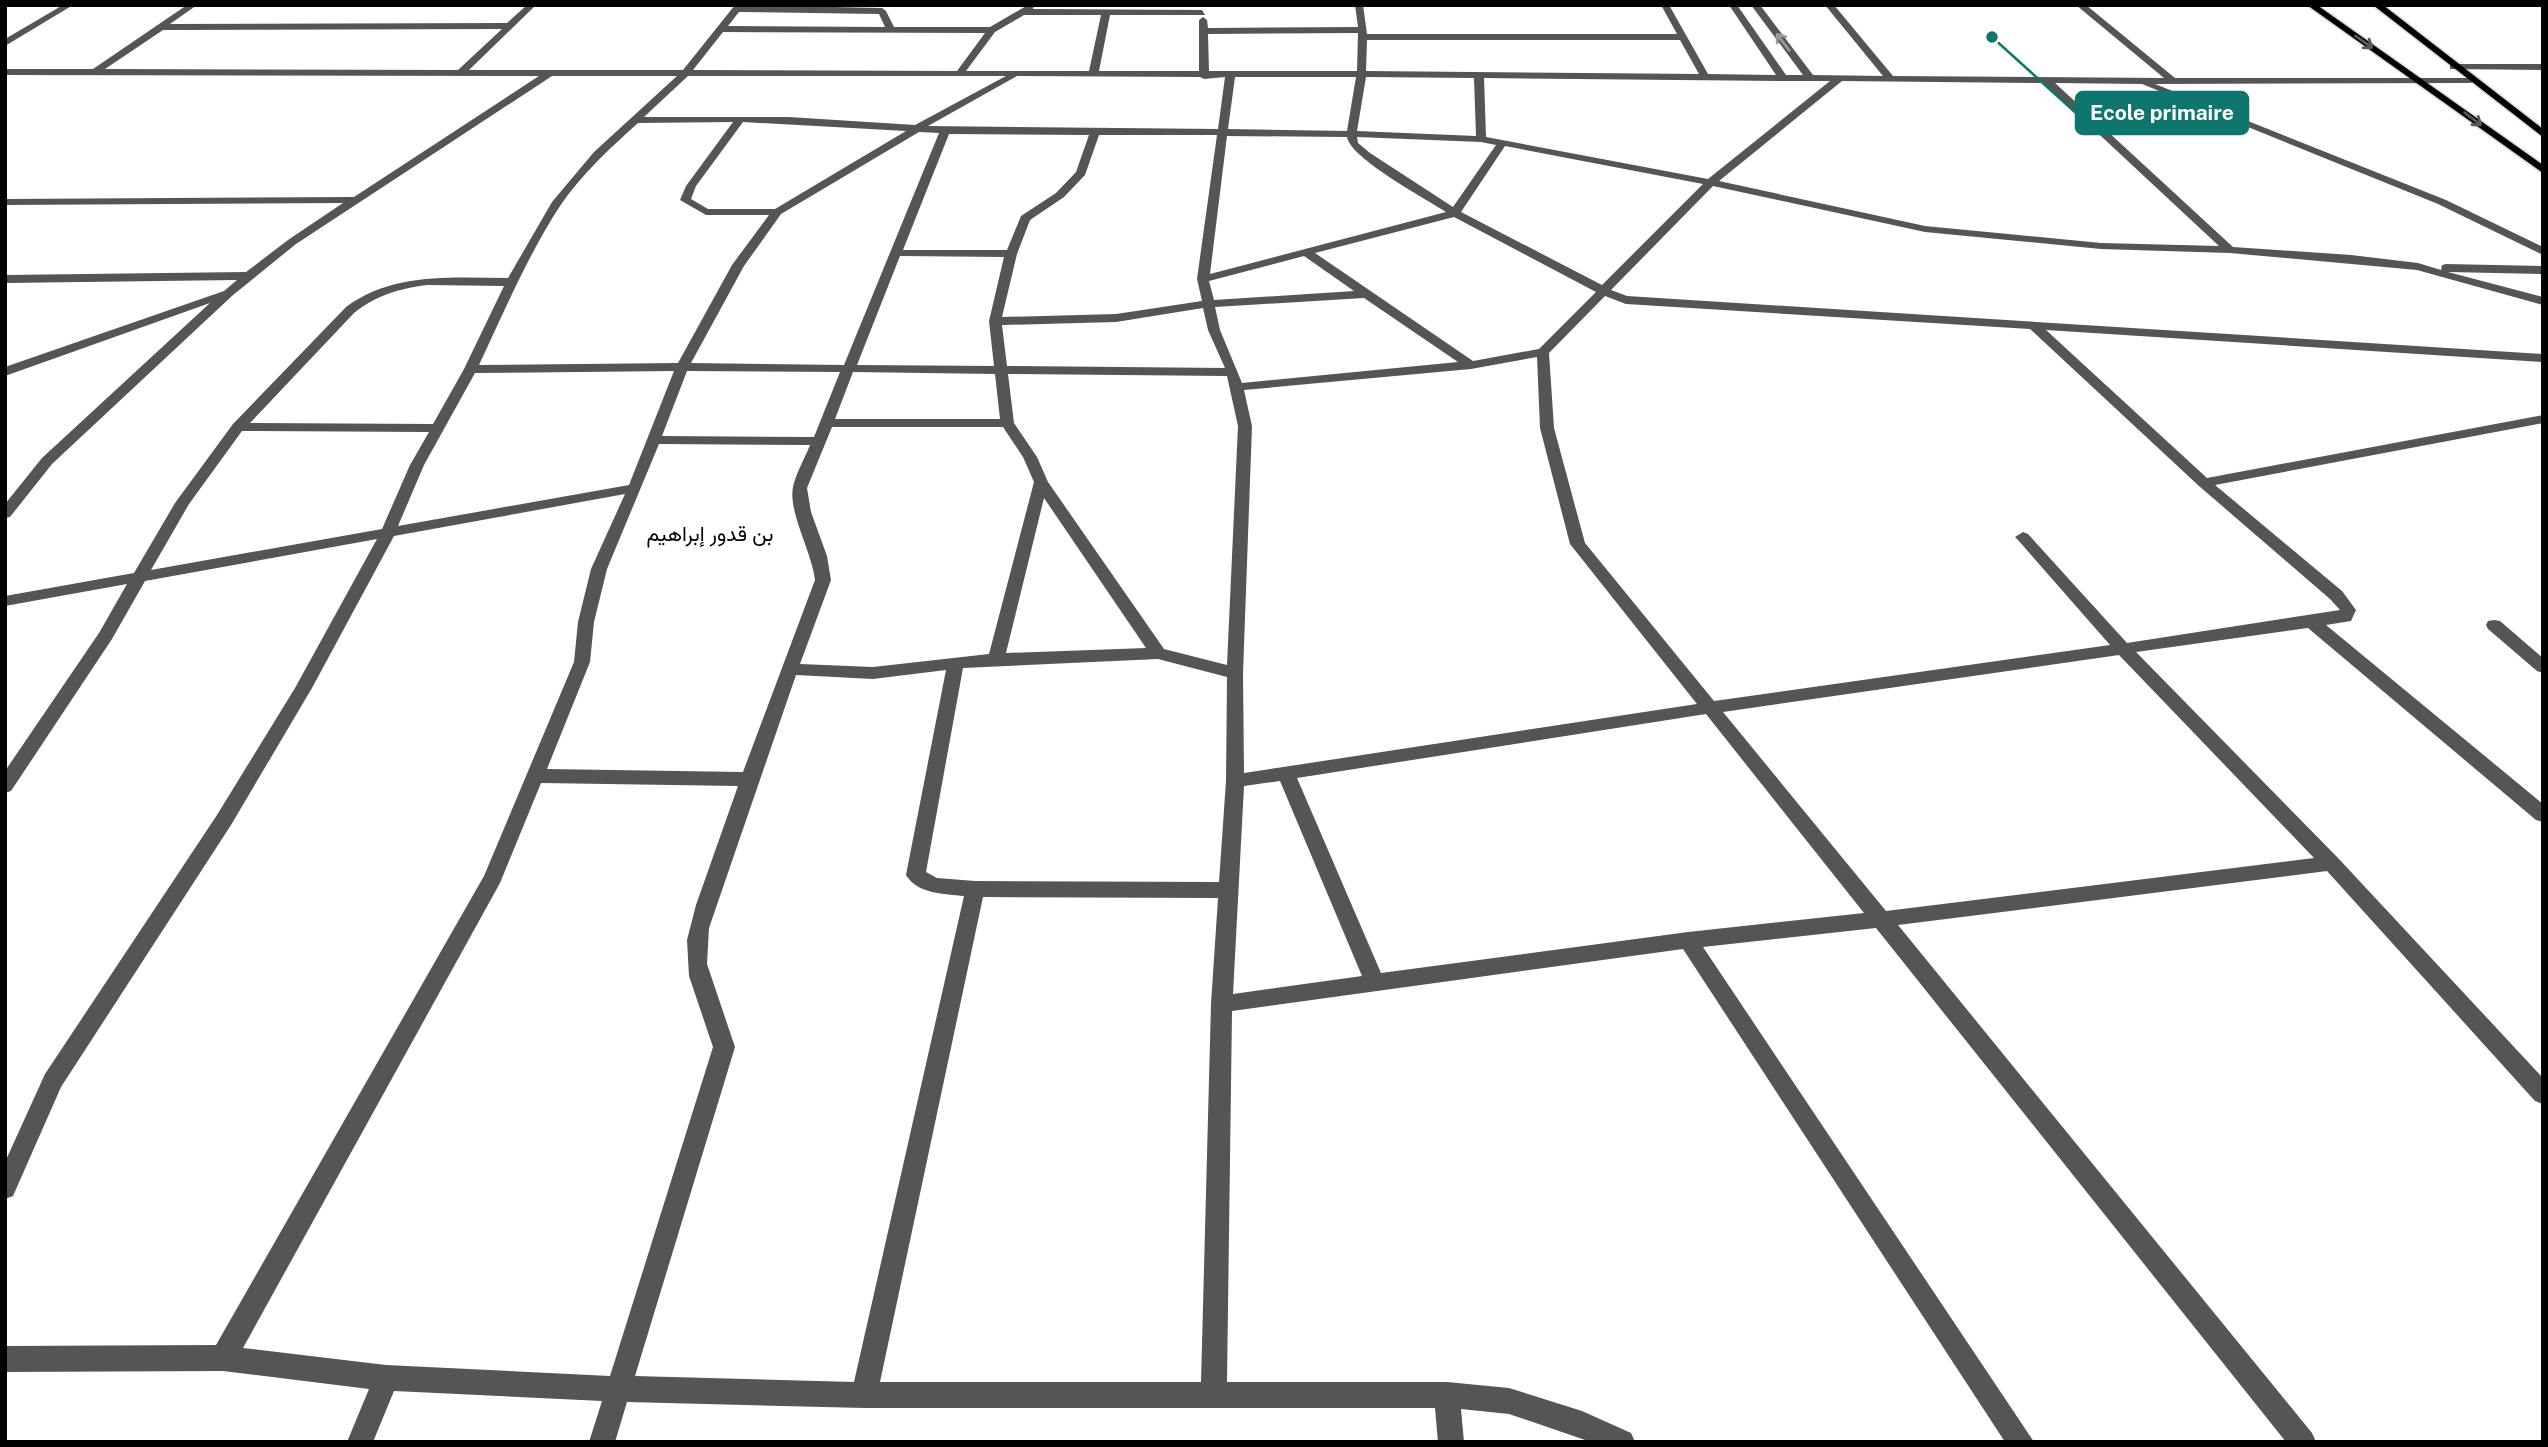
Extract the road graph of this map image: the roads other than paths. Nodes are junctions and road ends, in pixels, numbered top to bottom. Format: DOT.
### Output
graph roads {
  1 [pos="69,5"];
  2 [pos="193,5"];
  3 [pos="533,5"];
  4 [pos="1033,5"];
  5 [pos="1359,5"];
  6 [pos="1665,5"];
  7 [pos="1733,5"];
  8 [pos="1755,5"];
  9 [pos="1829,5"];
  10 [pos="2080,5"];
  11 [pos="2311,5"];
  12 [pos="2377,5"];
  13 [pos="738,7"];
  14 [pos="884,8"];
  15 [pos="1202,9"];
  16 [pos="1024,12"];
  17 [pos="1106,13"];
  18 [pos="511,26"];
  19 [pos="162,27"];
  20 [pos="721,29"];
  21 [pos="891,30"];
  22 [pos="992,30"];
  23 [pos="1203,31"];
  24 [pos="1364,33"];
  25 [pos="1684,37"];
  26 [pos="5,43"];
  27 [pos="2453,66"];
  28 [pos="2543,68"];
  29 [pos="5,72"];
  30 [pos="94,72"];
  31 [pos="460,73"];
  32 [pos="550,73"];
  33 [pos="686,73"];
  34 [pos="1363,74"];
  35 [pos="958,75"];
  36 [pos="1016,75"];
  37 [pos="1093,75"];
  38 [pos="1205,76"];
  39 [pos="1230,76"];
  40 [pos="1479,76"];
  41 [pos="1705,77"];
  42 [pos="1783,78"];
  43 [pos="1810,78"];
  44 [pos="1840,78"];
  45 [pos="1890,78"];
  46 [pos="2046,79"];
  47 [pos="2418,79"];
  48 [pos="2172,80"];
  49 [pos="2470,80"];
  50 [pos="2139,81"];
  51 [pos="633,120"];
  52 [pos="740,121"];
  53 [pos="916,129"];
  54 [pos="945,131"];
  55 [pos="1095,132"];
  56 [pos="1221,133"];
  57 [pos="1351,134"];
  58 [pos="2543,134"];
  59 [pos="1481,139"];
  60 [pos="1502,142"];
  61 [pos="2543,170"];
  62 [pos="1709,184"];
  63 [pos="354,200"];
  64 [pos="5,202"];
  65 [pos="777,212"];
  66 [pos="1455,213"];
  67 [pos="2230,250"];
  68 [pos="1306,252"];
  69 [pos="2543,252"];
  70 [pos="898,253"];
  71 [pos="1011,254"];
  72 [pos="2418,267"];
  73 [pos="2543,271"];
  74 [pos="250,275"];
  75 [pos="5,279"];
  76 [pos="1203,279"];
  77 [pos="512,282"];
  78 [pos="1601,291"];
  79 [pos="229,292"];
  80 [pos="1366,293"];
  81 [pos="2543,302"];
  82 [pos="1208,304"];
  83 [pos="995,321"];
  84 [pos="2035,327"];
  85 [pos="1543,352"];
  86 [pos="2543,358"];
  87 [pos="1471,365"];
  88 [pos="682,367"];
  89 [pos="471,369"];
  90 [pos="847,369"];
  91 [pos="6,371"];
  92 [pos="1003,372"];
  93 [pos="1235,379"];
  94 [pos="2543,419"];
  95 [pos="1007,423"];
  96 [pos="238,427"];
  97 [pos="438,428"];
  98 [pos="822,432"];
  99 [pos="654,440"];
  100 [pos="1041,482"];
  101 [pos="2204,483"];
  102 [pos="635,488"];
  103 [pos="5,514"];
  104 [pos="387,535"];
  105 [pos="2023,537"];
  106 [pos="140,575"];
  107 [pos="5,601"];
  108 [pos="2313,623"];
  109 [pos="2494,625"];
  110 [pos="2124,650"];
  111 [pos="1158,653"];
  112 [pos="996,659"];
  113 [pos="955,666"];
  114 [pos="2543,667"];
  115 [pos="790,669"];
  116 [pos="1235,673"];
  117 [pos="1708,708"];
  118 [pos="1286,774"];
  119 [pos="536,776"];
  120 [pos="749,779"];
  121 [pos="1235,781"];
  122 [pos="5,786"];
  123 [pos="2543,815"];
  124 [pos="2331,863"];
  125 [pos="975,889"];
  126 [pos="1228,890"];
  127 [pos="1883,919"];
  128 [pos="1688,940"];
  129 [pos="1375,983"];
  130 [pos="1222,1004"];
  131 [pos="2543,1094"];
  132 [pos="5,1188"];
  133 [pos="223,1358"];
  134 [pos="5,1359"];
  135 [pos="386,1378"];
  136 [pos="618,1389"];
  137 [pos="864,1395"];
  138 [pos="1447,1395"];
  139 [pos="1214,1396"];
  140 [pos="360,1442"];
  141 [pos="602,1442"];
  142 [pos="1451,1442"];
  143 [pos="1622,1442"];
  144 [pos="2021,1442"];
  145 [pos="2303,1442"];
  1 -- 26 [label="street"];
  2 -- 19 [label="street"];
  3 -- 18 [label="street"];
  4 -- 16 [label="street"];
  5 -- 24 [label="street"];
  6 -- 25 [label="street"];
  7 -- 42 [label="street"];
  43 -- 8 [label="street, one-way"];
  9 -- 45 [label="street"];
  10 -- 48 [label="street"];
  11 -- 47 [label="main road, one-way"];
  12 -- 27 [label="main road"];
  13 -- 14 [label="street"];
  13 -- 20 [label="street"];
  14 -- 21 [label="street"];
  15 -- 17 [label="street"];
  15 -- 23 [label="street"];
  16 -- 17 [label="street"];
  16 -- 22 [label="street"];
  17 -- 37 [label="street"];
  18 -- 19 [label="street"];
  18 -- 31 [label="street"];
  19 -- 30 [label="street"];
  20 -- 21 [label="street"];
  20 -- 33 [label="street"];
  21 -- 22 [label="street"];
  22 -- 35 [label="street"];
  23 -- 24 [label="street"];
  23 -- 38 [label="street"];
  24 -- 25 [label="street"];
  24 -- 34 [label="street"];
  25 -- 41 [label="street"];
  27 -- 28 [label="street"];
  27 -- 49 [label="main road"];
  29 -- 30 [label="street"];
  30 -- 31 [label="street"];
  31 -- 32 [label="street"];
  32 -- 33 [label="street"];
  32 -- 63 [label="street"];
  33 -- 35 [label="street"];
  33 -- 51 [label="street"];
  34 -- 39 [label="street"];
  34 -- 40 [label="street"];
  34 -- 57 [label="street"];
  35 -- 36 [label="street"];
  36 -- 37 [label="street"];
  36 -- 53 [label="street"];
  37 -- 38 [label="street"];
  38 -- 39 [label="street"];
  39 -- 56 [label="street"];
  40 -- 41 [label="street"];
  40 -- 59 [label="street"];
  41 -- 42 [label="street"];
  42 -- 43 [label="street"];
  43 -- 44 [label="street"];
  44 -- 45 [label="street"];
  44 -- 62 [label="street"];
  45 -- 46 [label="street"];
  46 -- 50 [label="street"];
  46 -- 67 [label="street"];
  47 -- 48 [label="street"];
  47 -- 49 [label="street"];
  47 -- 61 [label="main road, one-way"];
  48 -- 50 [label="street"];
  49 -- 58 [label="main road"];
  50 -- 69 [label="street"];
  51 -- 52 [label="street"];
  51 -- 77 [label="street"];
  52 -- 53 [label="street"];
  52 -- 65 [label="street"];
  53 -- 54 [label="street"];
  53 -- 65 [label="street"];
  54 -- 55 [label="street"];
  54 -- 70 [label="street"];
  55 -- 56 [label="street"];
  55 -- 71 [label="street"];
  56 -- 57 [label="street"];
  56 -- 76 [label="street"];
  57 -- 59 [label="street"];
  57 -- 66 [label="street"];
  59 -- 60 [label="street"];
  60 -- 62 [label="street"];
  60 -- 66 [label="street"];
  62 -- 67 [label="street"];
  62 -- 78 [label="street"];
  63 -- 64 [label="street"];
  63 -- 74 [label="street"];
  65 -- 88 [label="street"];
  66 -- 68 [label="street"];
  66 -- 78 [label="street"];
  67 -- 72 [label="street"];
  68 -- 76 [label="street"];
  68 -- 80 [label="street"];
  70 -- 71 [label="street"];
  70 -- 90 [label="street"];
  71 -- 83 [label="street"];
  72 -- 73 [label="street"];
  72 -- 81 [label="street"];
  74 -- 75 [label="street"];
  74 -- 79 [label="street"];
  76 -- 82 [label="street"];
  77 -- 89 [label="street"];
  77 -- 96 [label="street"];
  78 -- 84 [label="street"];
  78 -- 85 [label="street"];
  79 -- 91 [label="street"];
  79 -- 103 [label="street"];
  80 -- 82 [label="street"];
  80 -- 87 [label="street"];
  82 -- 83 [label="street"];
  82 -- 93 [label="street"];
  83 -- 92 [label="street"];
  84 -- 86 [label="street"];
  84 -- 101 [label="street"];
  85 -- 87 [label="street"];
  85 -- 117 [label="street"];
  87 -- 93 [label="street"];
  88 -- 89 [label="street"];
  88 -- 90 [label="street"];
  88 -- 99 [label="street"];
  89 -- 97 [label="street"];
  90 -- 92 [label="street"];
  90 -- 98 [label="street"];
  92 -- 93 [label="street"];
  92 -- 95 [label="street"];
  93 -- 116 [label="street"];
  94 -- 101 [label="street"];
  95 -- 98 [label="street"];
  95 -- 100 [label="street"];
  96 -- 97 [label="street"];
  96 -- 106 [label="street"];
  97 -- 104 [label="street"];
  98 -- 99 [label="street"];
  98 -- 115 [label="street"];
  99 -- 102 [label="street"];
  100 -- 111 [label="street"];
  100 -- 112 [label="street"];
  101 -- 108 [label="street"];
  102 -- 104 [label="street"];
  102 -- 119 [label="street"];
  104 -- 106 [label="street"];
  104 -- 132 [label="street"];
  105 -- 110 [label="street"];
  106 -- 107 [label="street"];
  106 -- 122 [label="street"];
  108 -- 110 [label="street"];
  108 -- 123 [label="street"];
  109 -- 114 [label="street"];
  110 -- 117 [label="street"];
  110 -- 124 [label="street"];
  111 -- 112 [label="street"];
  111 -- 116 [label="street"];
  112 -- 113 [label="street"];
  113 -- 115 [label="street"];
  113 -- 125 [label="street"];
  115 -- 120 [label="street"];
  116 -- 121 [label="street"];
  117 -- 118 [label="street"];
  117 -- 127 [label="street"];
  118 -- 121 [label="street"];
  118 -- 129 [label="street"];
  119 -- 120 [label="street"];
  119 -- 133 [label="street"];
  120 -- 136 [label="street"];
  121 -- 126 [label="street"];
  124 -- 127 [label="street"];
  124 -- 131 [label="street"];
  125 -- 126 [label="street"];
  125 -- 137 [label="street"];
  126 -- 130 [label="street"];
  127 -- 128 [label="street"];
  127 -- 145 [label="street"];
  128 -- 129 [label="street"];
  128 -- 144 [label="street"];
  129 -- 130 [label="street"];
  130 -- 139 [label="street"];
  133 -- 134 [label="street"];
  133 -- 135 [label="street"];
  135 -- 136 [label="street"];
  135 -- 140 [label="street"];
  136 -- 137 [label="street"];
  136 -- 141 [label="street"];
  137 -- 139 [label="street"];
  138 -- 139 [label="street"];
  138 -- 142 [label="street"];
  138 -- 143 [label="street"];
}
